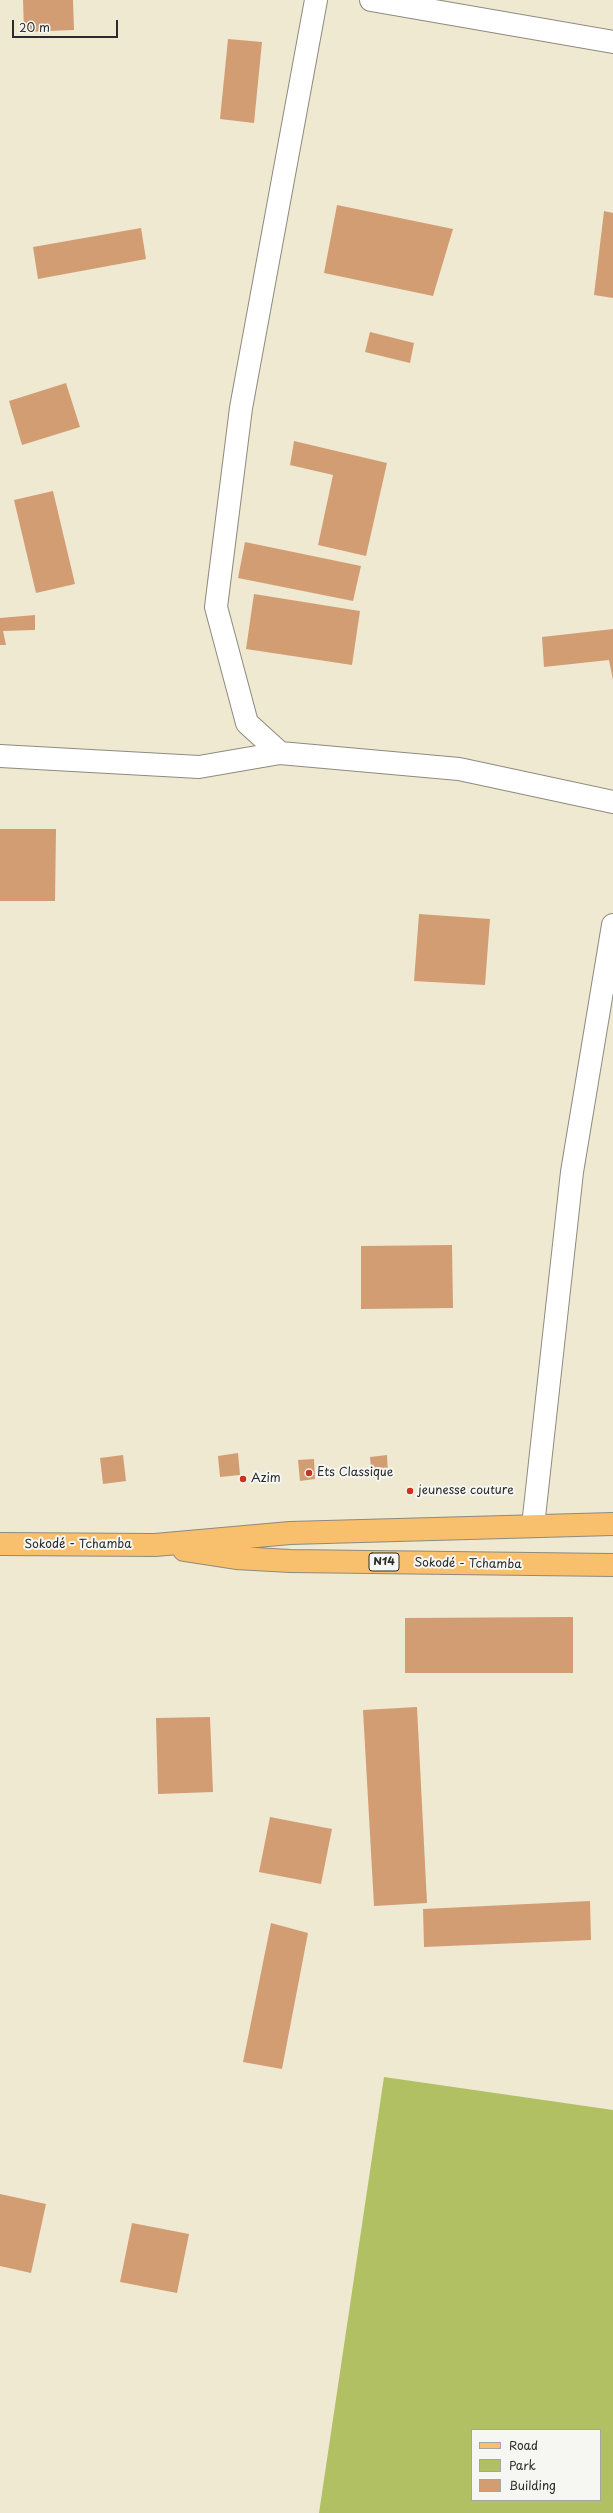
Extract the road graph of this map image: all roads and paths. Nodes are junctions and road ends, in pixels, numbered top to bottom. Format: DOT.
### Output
graph roads {
  1 [pos="316,0"];
  2 [pos="371,0"];
  3 [pos="613,42"];
  4 [pos="280,753"];
  5 [pos="0,756"];
  6 [pos="613,802"];
  7 [pos="613,925"];
  8 [pos="613,1524"];
  9 [pos="533,1526"];
  10 [pos="0,1544"];
  11 [pos="155,1545"];
  12 [pos="613,1565"];
  1 -- 4 [label="street"];
  2 -- 3 [label="street"];
  4 -- 5 [label="street"];
  4 -- 6 [label="street"];
  7 -- 9 [label="street"];
  8 -- 9 [label="main road, Sokodé - Tchamba / N14"];
  9 -- 11 [label="main road, Sokodé - Tchamba / N14"];
  10 -- 11 [label="main road, Sokodé - Tchamba / N14"];
  11 -- 12 [label="main road, Sokodé - Tchamba / N14"];
}
